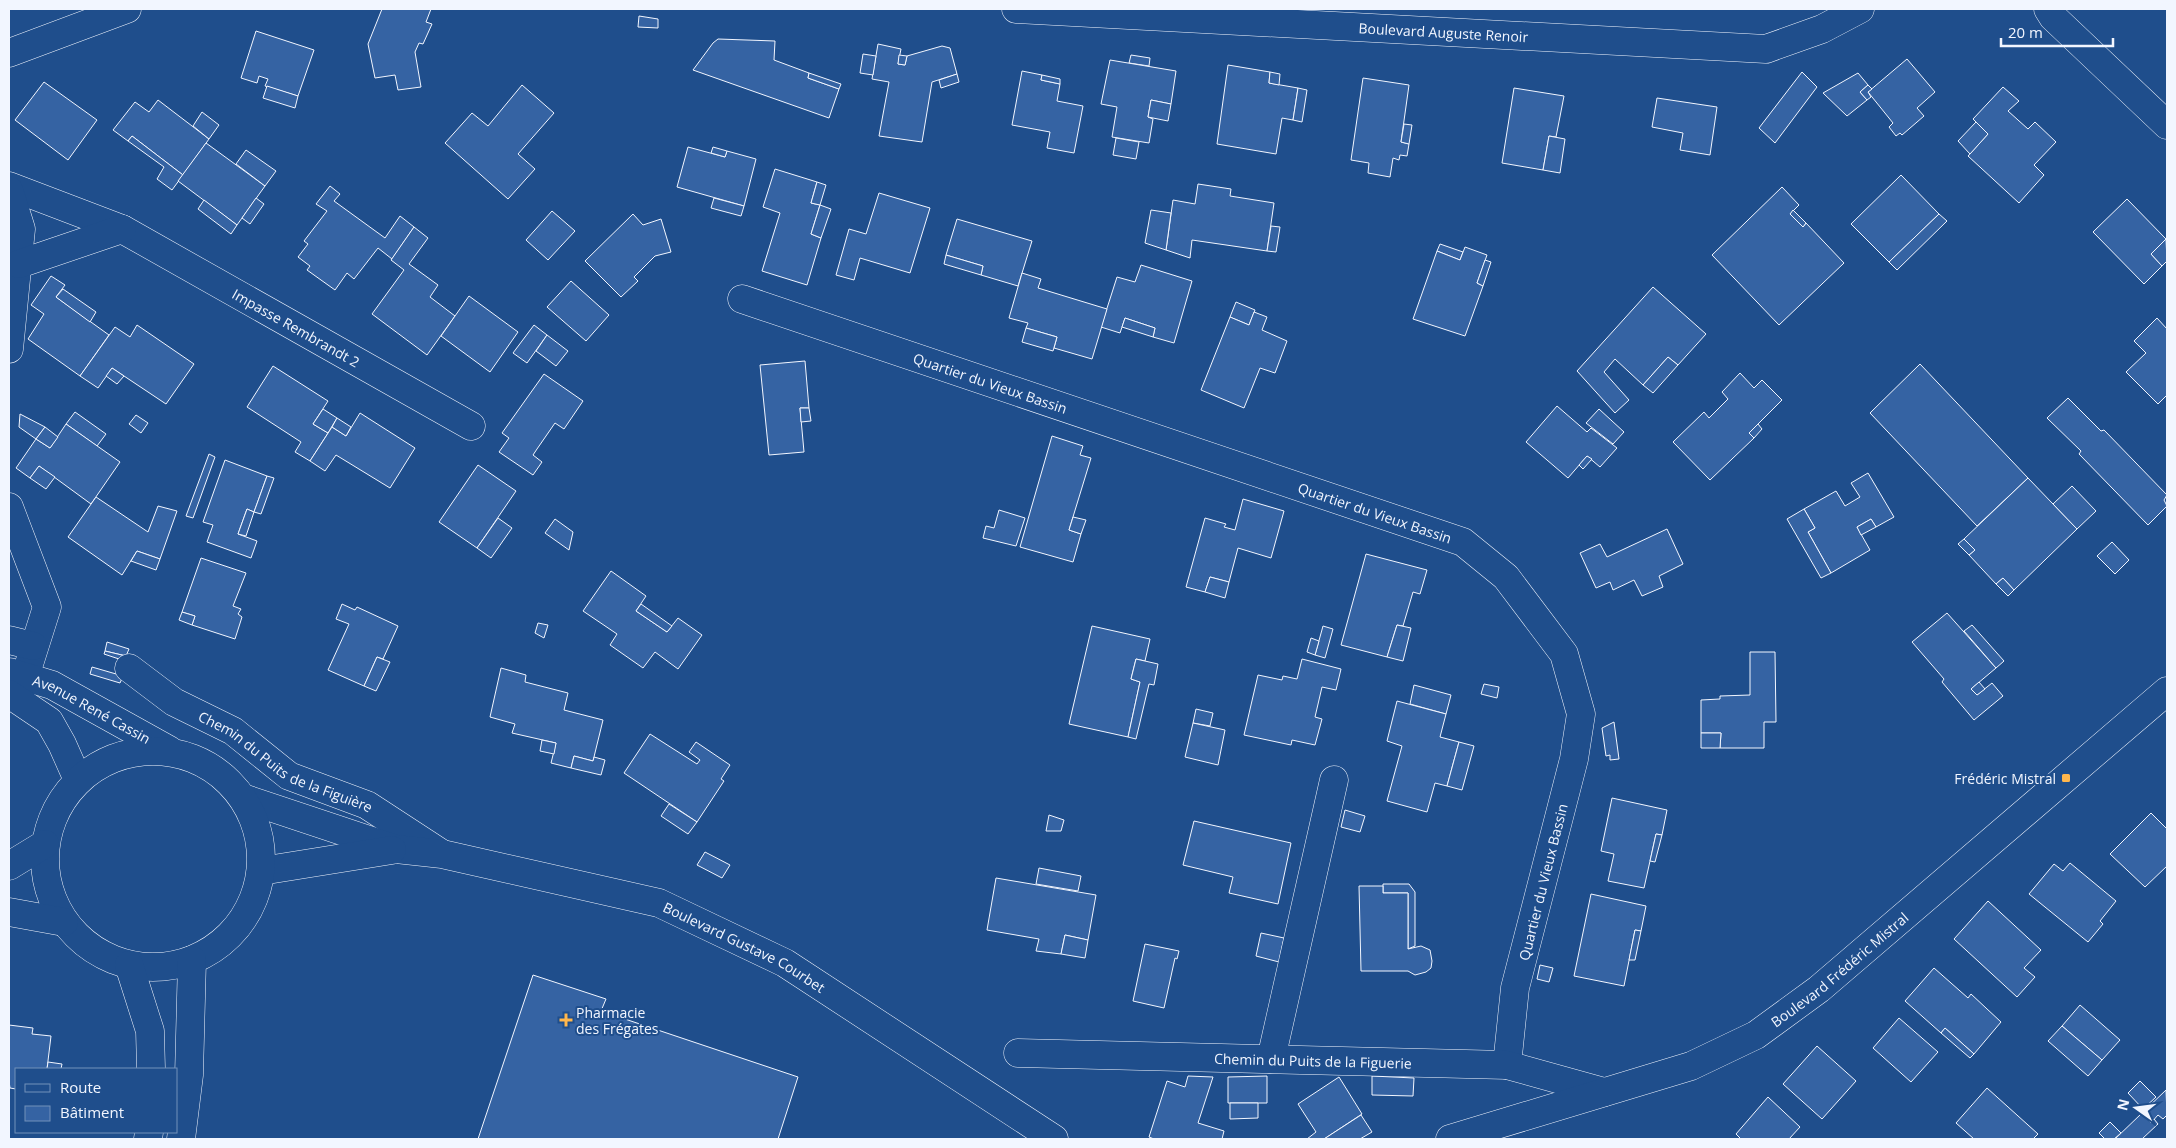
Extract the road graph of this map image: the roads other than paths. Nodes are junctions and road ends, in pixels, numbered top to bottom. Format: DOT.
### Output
graph roads {
  1 [pos="127,9"];
  2 [pos="1016,9"];
  3 [pos="1860,9"];
  4 [pos="2048,9"];
  5 [pos="9,54"];
  6 [pos="2167,125"];
  7 [pos="9,188"];
  8 [pos="122,229"];
  9 [pos="19,264"];
  10 [pos="742,299"];
  11 [pos="9,349"];
  12 [pos="471,426"];
  13 [pos="9,507"];
  14 [pos="21,643"];
  15 [pos="129,668"];
  16 [pos="14,685"];
  17 [pos="2167,691"];
  18 [pos="172,752"];
  19 [pos="78,780"];
  20 [pos="1334,780"];
  21 [pos="243,798"];
  22 [pos="45,844"];
  23 [pos="396,849"];
  24 [pos="442,854"];
  25 [pos="9,866"];
  26 [pos="261,871"];
  27 [pos="9,912"];
  28 [pos="64,922"];
  29 [pos="192,960"];
  30 [pos="129,965"];
  31 [pos="1018,1052"];
  32 [pos="1271,1060"];
  33 [pos="1507,1065"];
  34 [pos="151,1068"];
  35 [pos="1604,1092"];
  36 [pos="181,1139"];
  37 [pos="1054,1139"];
  38 [pos="1450,1139"];
  1 -- 5 [label="main road"];
  2 -- 3 [label="main road, Boulevard Auguste Renoir"];
  4 -- 6 [label="main road"];
  7 -- 8 [label="main road, Impasse Rembrandt 2"];
  7 -- 9 [label="main road"];
  8 -- 9 [label="main road"];
  8 -- 12 [label="main road, Impasse Rembrandt 2"];
  9 -- 11 [label="main road"];
  10 -- 33 [label="main road, Quartier du Vieux Bassin"];
  13 -- 14 [label="main road"];
  14 -- 16 [label="main road"];
  15 -- 24 [label="main road, Chemin du Puits de la Figuière"];
  16 -- 18 [label="main road, Avenue René Cassin"];
  16 -- 19 [label="main road, Avenue René Cassin"];
  17 -- 35 [label="main road, Boulevard Frédéric Mistral"];
  18 -- 19 [label="main road"];
  18 -- 21 [label="main road"];
  19 -- 22 [label="main road"];
  20 -- 32 [label="main road"];
  21 -- 23 [label="main road, Boulevard Gustave Courbet"];
  21 -- 26 [label="main road"];
  22 -- 25 [label="main road"];
  22 -- 28 [label="main road"];
  23 -- 24 [label="main road, Boulevard Gustave Courbet"];
  23 -- 26 [label="main road, Boulevard Gustave Courbet"];
  24 -- 37 [label="main road, Boulevard Gustave Courbet"];
  26 -- 29 [label="main road"];
  27 -- 28 [label="main road"];
  28 -- 30 [label="main road"];
  29 -- 30 [label="main road"];
  29 -- 36 [label="main road"];
  30 -- 34 [label="main road"];
  31 -- 32 [label="main road, Chemin du Puits de la Figuerie"];
  32 -- 33 [label="main road, Chemin du Puits de la Figuerie"];
  33 -- 35 [label="main road, Chemin du Puits de la Figuerie"];
  35 -- 38 [label="main road, Boulevard Frédéric Mistral"];
}
